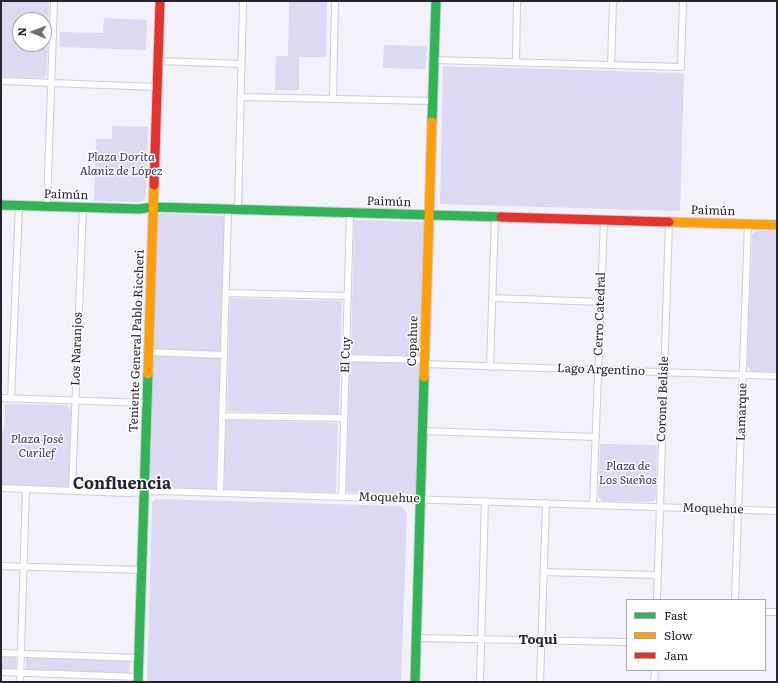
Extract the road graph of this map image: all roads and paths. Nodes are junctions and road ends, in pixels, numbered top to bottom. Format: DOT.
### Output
graph roads {
  1 [pos="45,1"];
  2 [pos="54,1"];
  3 [pos="160,1"];
  4 [pos="244,1"];
  5 [pos="335,1"];
  6 [pos="436,1"];
  7 [pos="518,1"];
  8 [pos="613,1"];
  9 [pos="683,1"];
  10 [pos="45,12"];
  11 [pos="44,52"];
  12 [pos="434,60"];
  13 [pos="158,61"];
  14 [pos="516,62"];
  15 [pos="242,64"];
  16 [pos="611,65"];
  17 [pos="43,71"];
  18 [pos="1,81"];
  19 [pos="51,83"];
  20 [pos="157,87"];
  21 [pos="241,97"];
  22 [pos="333,99"];
  23 [pos="433,101"];
  24 [pos="146,127"];
  25 [pos="146,133"];
  26 [pos="94,199"];
  27 [pos="129,200"];
  28 [pos="1,205"];
  29 [pos="19,205"];
  30 [pos="47,206"];
  31 [pos="153,207"];
  32 [pos="82,208"];
  33 [pos="228,210"];
  34 [pos="238,210"];
  35 [pos="350,213"];
  36 [pos="429,215"];
  37 [pos="495,217"];
  38 [pos="604,220"];
  39 [pos="669,222"];
  40 [pos="748,224"];
  41 [pos="777,225"];
  42 [pos="756,234"];
  43 [pos="777,259"];
  44 [pos="226,293"];
  45 [pos="348,296"];
  46 [pos="492,298"];
  47 [pos="601,302"];
  48 [pos="752,303"];
  49 [pos="777,303"];
  50 [pos="777,342"];
  51 [pos="148,352"];
  52 [pos="224,355"];
  53 [pos="346,358"];
  54 [pos="425,362"];
  55 [pos="490,367"];
  56 [pos="751,368"];
  57 [pos="598,370"];
  58 [pos="664,372"];
  59 [pos="743,375"];
  60 [pos="777,376"];
  61 [pos="1,398"];
  62 [pos="11,399"];
  63 [pos="75,401"];
  64 [pos="147,403"];
  65 [pos="4,406"];
  66 [pos="11,406"];
  67 [pos="18,406"];
  68 [pos="222,416"];
  69 [pos="344,418"];
  70 [pos="423,431"];
  71 [pos="596,437"];
  72 [pos="638,446"];
  73 [pos="601,465"];
  74 [pos="637,467"];
  75 [pos="620,482"];
  76 [pos="28,487"];
  77 [pos="1,488"];
  78 [pos="72,491"];
  79 [pos="144,492"];
  80 [pos="220,493"];
  81 [pos="342,496"];
  82 [pos="602,497"];
  83 [pos="421,499"];
  84 [pos="485,501"];
  85 [pos="546,503"];
  86 [pos="593,505"];
  87 [pos="660,507"];
  88 [pos="738,510"];
  89 [pos="777,511"];
  90 [pos="1,566"];
  91 [pos="23,567"];
  92 [pos="141,570"];
  93 [pos="544,572"];
  94 [pos="658,575"];
  95 [pos="657,599"];
  96 [pos="735,599"];
  97 [pos="766,612"];
  98 [pos="777,612"];
  99 [pos="417,638"];
  100 [pos="482,639"];
  101 [pos="542,640"];
  102 [pos="626,642"];
  103 [pos="1,653"];
  104 [pos="20,654"];
  105 [pos="138,658"];
  106 [pos="655,671"];
  107 [pos="1,672"];
  108 [pos="20,673"];
  109 [pos="138,679"];
  110 [pos="20,682"];
  111 [pos="415,682"];
  112 [pos="480,682"];
  113 [pos="540,682"];
  114 [pos="654,682"];
  1 -- 10 [label="path"];
  2 -- 19 [label="street"];
  3 -- 13 [label="street, Teniente General Pablo Riccheri"];
  4 -- 15 [label="street"];
  5 -- 22 [label="street"];
  6 -- 12 [label="street, Copahue"];
  7 -- 14 [label="street"];
  8 -- 16 [label="street"];
  9 -- 16 [label="street"];
  11 -- 17 [label="path"];
  12 -- 14 [label="street"];
  12 -- 23 [label="street, Copahue"];
  13 -- 15 [label="street"];
  13 -- 20 [label="street, Teniente General Pablo Riccheri"];
  14 -- 16 [label="street"];
  15 -- 21 [label="street"];
  18 -- 19 [label="street"];
  19 -- 20 [label="street"];
  19 -- 30 [label="street"];
  20 -- 31 [label="street, Teniente General Pablo Riccheri"];
  21 -- 22 [label="street"];
  21 -- 34 [label="street"];
  22 -- 23 [label="street"];
  23 -- 36 [label="street, Copahue"];
  24 -- 25 [label="path"];
  25 -- 26 [label="path"];
  25 -- 27 [label="path"];
  28 -- 29 [label="street, Paimún"];
  29 -- 30 [label="street, Paimún"];
  29 -- 62 [label="street"];
  30 -- 32 [label="street, Paimún"];
  31 -- 32 [label="street, Paimún"];
  31 -- 33 [label="street, Paimún"];
  31 -- 51 [label="street, Teniente General Pablo Riccheri"];
  32 -- 63 [label="street, Los Naranjos"];
  33 -- 34 [label="street, Paimún"];
  33 -- 44 [label="street"];
  34 -- 35 [label="street, Paimún"];
  35 -- 36 [label="street, Paimún"];
  35 -- 45 [label="street, El Cuy"];
  36 -- 37 [label="street, Paimún"];
  36 -- 54 [label="street, Copahue"];
  37 -- 38 [label="street, Paimún"];
  37 -- 46 [label="street"];
  38 -- 39 [label="street, Paimún"];
  38 -- 47 [label="street, Cerro Catedral"];
  39 -- 40 [label="street, Paimún"];
  39 -- 58 [label="street, Coronel Belisle"];
  40 -- 41 [label="street, Paimún"];
  40 -- 59 [label="street, Lamarque"];
  42 -- 43 [label="path"];
  44 -- 45 [label="street"];
  44 -- 52 [label="street"];
  45 -- 53 [label="street, El Cuy"];
  46 -- 47 [label="street"];
  46 -- 55 [label="street"];
  47 -- 57 [label="street, Cerro Catedral"];
  48 -- 49 [label="path"];
  50 -- 56 [label="path"];
  51 -- 52 [label="street"];
  51 -- 64 [label="street, Teniente General Pablo Riccheri"];
  52 -- 68 [label="street"];
  53 -- 54 [label="street, Lago Argentino"];
  53 -- 69 [label="street, El Cuy"];
  54 -- 55 [label="street, Lago Argentino"];
  54 -- 70 [label="street, Copahue"];
  55 -- 57 [label="street, Lago Argentino"];
  57 -- 58 [label="street, Lago Argentino"];
  57 -- 71 [label="street, Cerro Catedral"];
  58 -- 59 [label="street, Lago Argentino"];
  58 -- 87 [label="street, Coronel Belisle"];
  59 -- 60 [label="street, Lago Argentino"];
  59 -- 88 [label="street, Lamarque"];
  61 -- 62 [label="street"];
  62 -- 63 [label="street"];
  63 -- 64 [label="street"];
  63 -- 78 [label="street, Los Naranjos"];
  64 -- 79 [label="street, Teniente General Pablo Riccheri"];
  65 -- 66 [label="path"];
  67 -- 76 [label="path"];
  68 -- 69 [label="street"];
  68 -- 80 [label="street"];
  69 -- 81 [label="street, El Cuy"];
  70 -- 71 [label="street"];
  70 -- 83 [label="street, Copahue"];
  71 -- 86 [label="street, Cerro Catedral"];
  72 -- 74 [label="path"];
  73 -- 74 [label="path"];
  74 -- 75 [label="path"];
  74 -- 75 [label="path"];
  75 -- 82 [label="path"];
  76 -- 77 [label="street, Moquehue"];
  76 -- 78 [label="street, Moquehue"];
  76 -- 91 [label="street"];
  78 -- 79 [label="street, Moquehue"];
  79 -- 80 [label="street, Moquehue"];
  79 -- 92 [label="street, Teniente General Pablo Riccheri"];
  80 -- 81 [label="street, Moquehue"];
  81 -- 83 [label="street, Moquehue"];
  83 -- 84 [label="street, Moquehue"];
  83 -- 99 [label="street, Copahue"];
  84 -- 85 [label="street, Moquehue"];
  84 -- 100 [label="street"];
  85 -- 86 [label="street, Moquehue"];
  85 -- 93 [label="street"];
  86 -- 87 [label="street, Moquehue"];
  87 -- 88 [label="street, Moquehue"];
  87 -- 94 [label="street, Coronel Belisle"];
  88 -- 89 [label="street, Moquehue"];
  88 -- 96 [label="street, Lamarque"];
  90 -- 91 [label="street"];
  91 -- 92 [label="street"];
  91 -- 104 [label="street"];
  92 -- 105 [label="street, Teniente General Pablo Riccheri"];
  93 -- 94 [label="street"];
  93 -- 101 [label="street"];
  94 -- 95 [label="street, Coronel Belisle"];
  97 -- 98 [label="street"];
  99 -- 100 [label="street"];
  99 -- 111 [label="street, Copahue"];
  100 -- 101 [label="street"];
  100 -- 112 [label="street"];
  101 -- 102 [label="street"];
  101 -- 113 [label="street"];
  103 -- 104 [label="street"];
  104 -- 105 [label="street"];
  104 -- 108 [label="street"];
  105 -- 109 [label="street, Teniente General Pablo Riccheri"];
  106 -- 114 [label="street"];
  107 -- 108 [label="street"];
  108 -- 109 [label="street"];
  108 -- 110 [label="street"];
}
